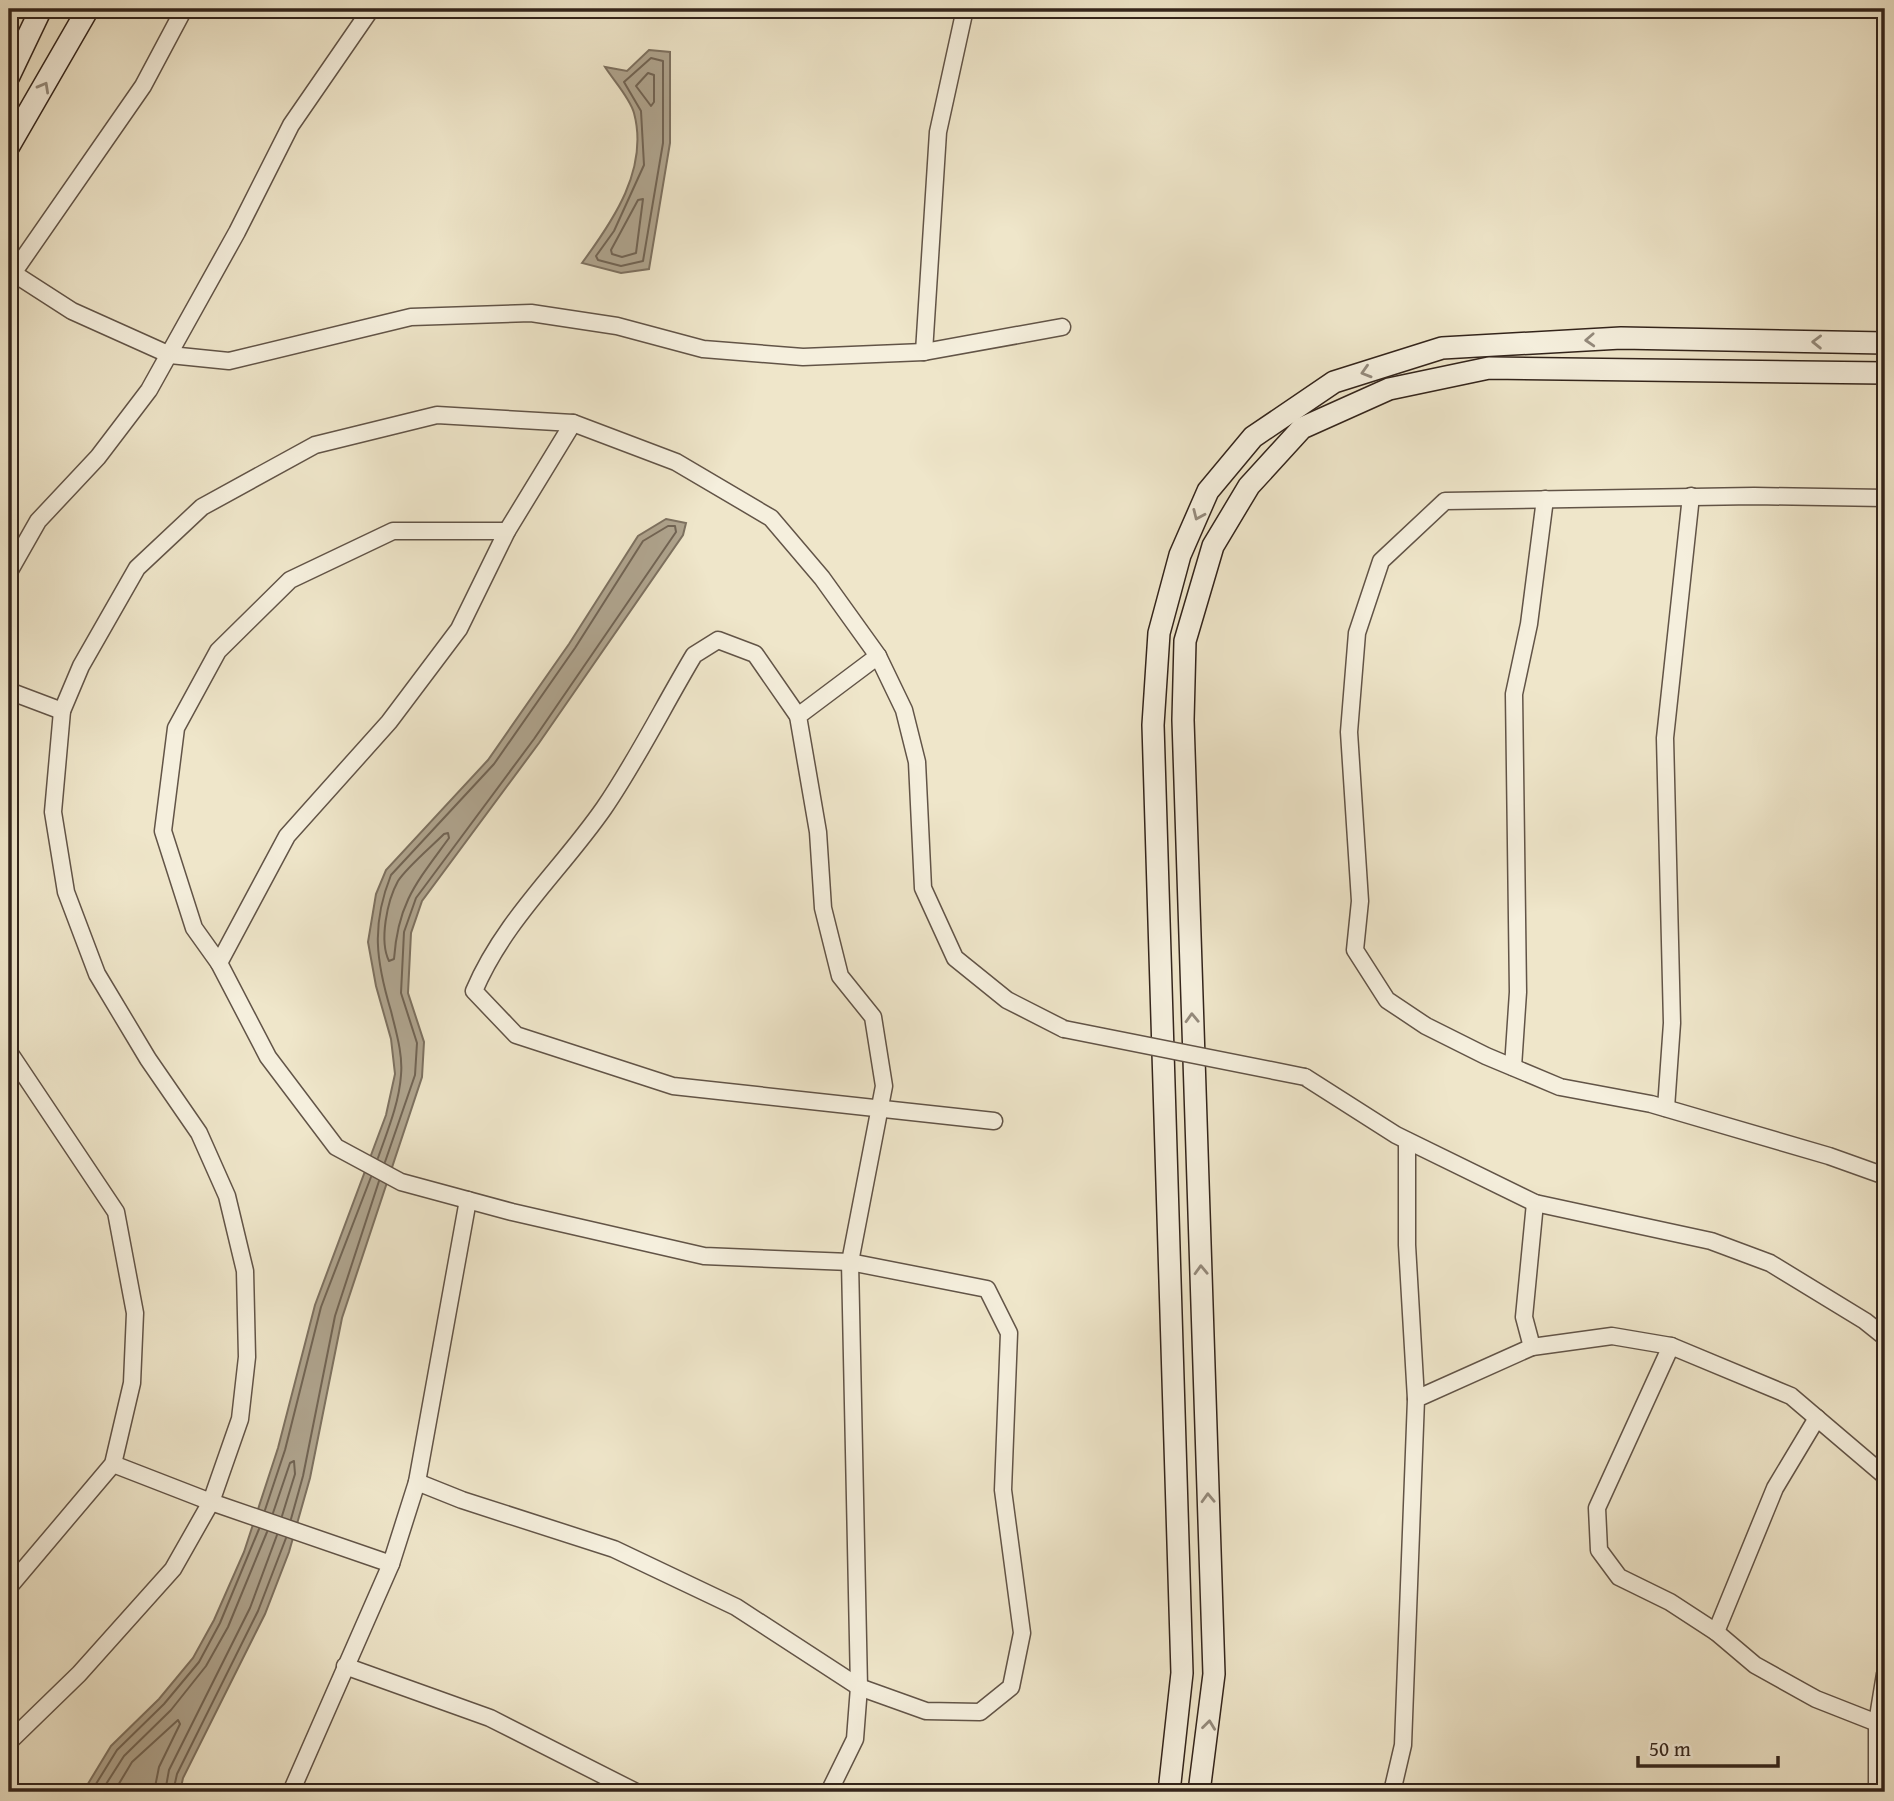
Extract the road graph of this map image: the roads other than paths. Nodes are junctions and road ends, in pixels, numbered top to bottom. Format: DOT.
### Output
graph roads {
  1 [pos="41,9"];
  2 [pos="88,9"];
  3 [pos="184,9"];
  4 [pos="372,9"];
  5 [pos="965,9"];
  6 [pos="9,76"];
  7 [pos="9,146"];
  8 [pos="11,276"];
  9 [pos="1062,327"];
  10 [pos="1885,343"];
  11 [pos="924,352"];
  12 [pos="170,355"];
  13 [pos="1885,373"];
  14 [pos="573,423"];
  15 [pos="1691,496"];
  16 [pos="1885,498"];
  17 [pos="1545,499"];
  18 [pos="507,531"];
  19 [pos="9,572"];
  20 [pos="878,656"];
  21 [pos="9,691"];
  22 [pos="62,711"];
  23 [pos="798,716"];
  24 [pos="219,964"];
  25 [pos="9,1052"];
  26 [pos="1513,1067"];
  27 [pos="880,1107"];
  28 [pos="1666,1108"];
  29 [pos="994,1121"];
  30 [pos="1407,1141"];
  31 [pos="1885,1175"];
  32 [pos="468,1200"];
  33 [pos="1535,1203"];
  34 [pos="850,1262"];
  35 [pos="1885,1337"];
  36 [pos="1671,1346"];
  37 [pos="1532,1347"];
  38 [pos="1416,1399"];
  39 [pos="1817,1418"];
  40 [pos="113,1464"];
  41 [pos="1885,1476"];
  42 [pos="417,1482"];
  43 [pos="211,1502"];
  44 [pos="391,1564"];
  45 [pos="9,1587"];
  46 [pos="1716,1632"];
  47 [pos="345,1666"];
  48 [pos="1885,1674"];
  49 [pos="859,1687"];
  50 [pos="1877,1723"];
  51 [pos="9,1742"];
  52 [pos="290,1792"];
  53 [pos="636,1792"];
  54 [pos="829,1792"];
  55 [pos="1169,1792"];
  56 [pos="1199,1792"];
  57 [pos="1392,1792"];
  58 [pos="1877,1792"];
  1 -- 6 [label="street"];
  7 -- 2 [label="street, one-way"];
  3 -- 8 [label="street"];
  4 -- 12 [label="street"];
  5 -- 11 [label="street"];
  8 -- 12 [label="street"];
  9 -- 11 [label="street"];
  10 -- 55 [label="street, one-way"];
  11 -- 12 [label="street"];
  12 -- 19 [label="street"];
  56 -- 13 [label="street, one-way"];
  14 -- 18 [label="street"];
  14 -- 20 [label="street"];
  14 -- 22 [label="street"];
  15 -- 16 [label="street"];
  15 -- 17 [label="street"];
  15 -- 28 [label="street"];
  17 -- 26 [label="street"];
  17 -- 26 [label="street"];
  18 -- 24 [label="street"];
  18 -- 24 [label="street"];
  20 -- 23 [label="street"];
  20 -- 30 [label="street, bridge"];
  21 -- 22 [label="street"];
  22 -- 43 [label="street"];
  23 -- 27 [label="street"];
  23 -- 27 [label="street"];
  24 -- 32 [label="street"];
  25 -- 40 [label="street"];
  26 -- 28 [label="street"];
  27 -- 29 [label="street"];
  27 -- 34 [label="street"];
  28 -- 31 [label="street"];
  30 -- 33 [label="street"];
  30 -- 38 [label="street"];
  32 -- 34 [label="street"];
  32 -- 42 [label="street"];
  33 -- 35 [label="street"];
  33 -- 37 [label="street"];
  34 -- 49 [label="street"];
  34 -- 49 [label="street"];
  36 -- 37 [label="street"];
  36 -- 39 [label="street"];
  36 -- 46 [label="street"];
  37 -- 38 [label="street"];
  38 -- 57 [label="street"];
  39 -- 41 [label="street"];
  39 -- 46 [label="street"];
  40 -- 43 [label="street"];
  40 -- 45 [label="street"];
  42 -- 44 [label="street"];
  42 -- 49 [label="street"];
  43 -- 44 [label="street"];
  43 -- 51 [label="street"];
  44 -- 47 [label="street"];
  46 -- 50 [label="street"];
  47 -- 52 [label="street"];
  47 -- 53 [label="street"];
  48 -- 50 [label="street"];
  49 -- 54 [label="street"];
  50 -- 58 [label="street"];
}
